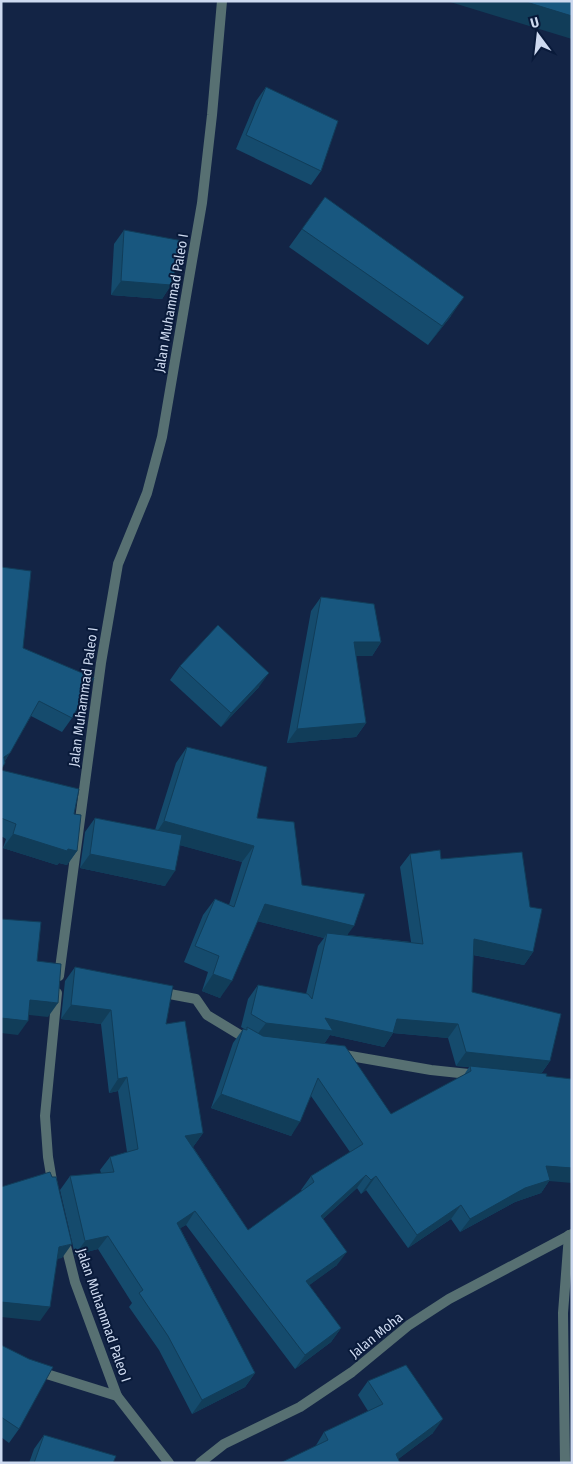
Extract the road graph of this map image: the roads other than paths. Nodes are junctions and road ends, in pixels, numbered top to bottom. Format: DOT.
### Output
graph roads {
  1 [pos="222,1"];
  2 [pos="147,990"];
  3 [pos="263,1044"];
  4 [pos="326,1052"];
  5 [pos="487,1076"];
  6 [pos="54,1196"];
  7 [pos="61,1224"];
  8 [pos="571,1234"];
  9 [pos="32,1370"];
  10 [pos="117,1396"];
  11 [pos="169,1463"];
  12 [pos="200,1463"];
  13 [pos="565,1463"];
  1 -- 6 [label="street, Jalan Muhammad Paleo I"];
  2 -- 3 [label="street"];
  4 -- 5 [label="street"];
  7 -- 10 [label="street, Jalan Muhammad Paleo I"];
  8 -- 12 [label="street, Jalan Moha"];
  8 -- 13 [label="street"];
  9 -- 10 [label="street"];
  10 -- 11 [label="street, Jalan Muhammad Paleo I"];
}
